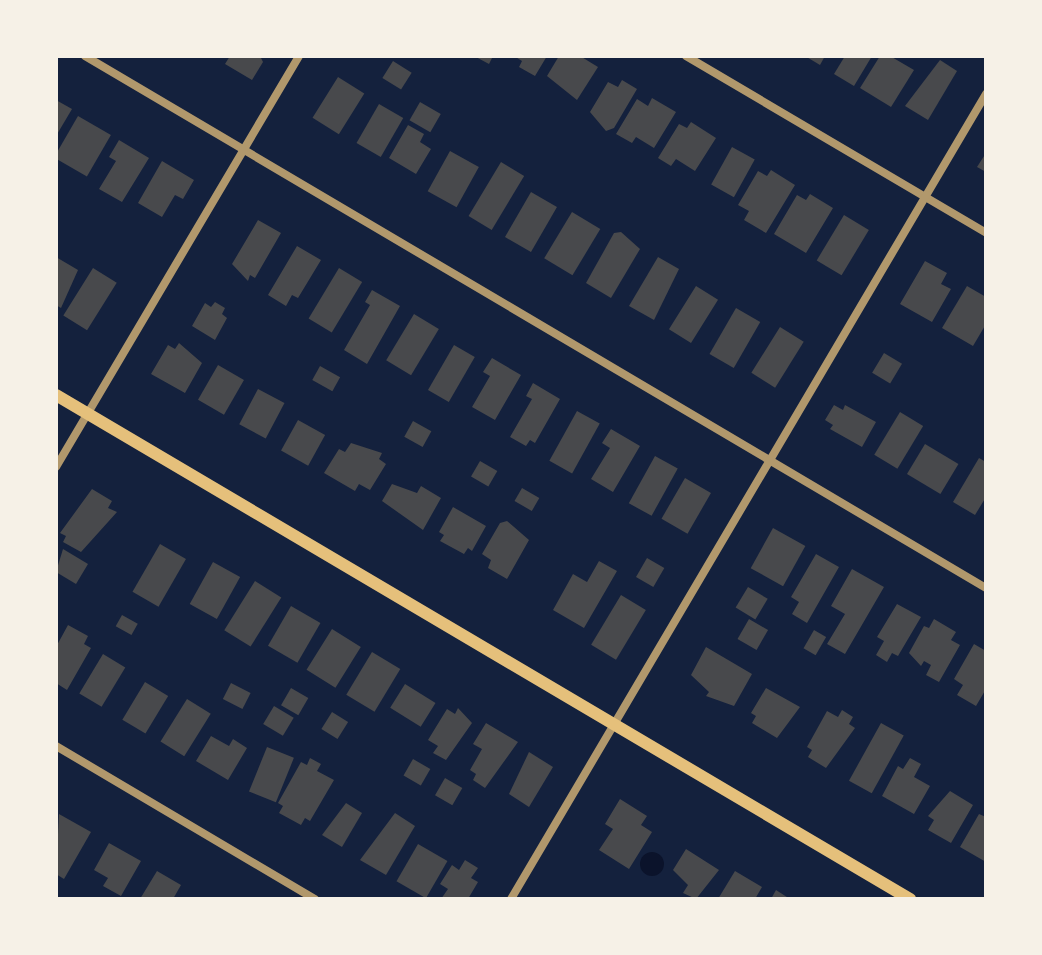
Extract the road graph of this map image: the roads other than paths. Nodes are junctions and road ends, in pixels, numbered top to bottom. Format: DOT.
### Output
graph roads {
  1 [pos="85,56"];
  2 [pos="299,56"];
  3 [pos="686,56"];
  4 [pos="986,94"];
  5 [pos="244,150"];
  6 [pos="925,197"];
  7 [pos="986,233"];
  8 [pos="56,395"];
  9 [pos="88,414"];
  10 [pos="770,461"];
  11 [pos="56,467"];
  12 [pos="986,588"];
  13 [pos="615,724"];
  14 [pos="56,746"];
  15 [pos="315,899"];
  16 [pos="511,899"];
  17 [pos="910,899"];
  1 -- 5 [label="street"];
  2 -- 5 [label="street"];
  3 -- 6 [label="street"];
  4 -- 6 [label="street"];
  5 -- 9 [label="street"];
  5 -- 10 [label="street"];
  6 -- 7 [label="street"];
  6 -- 10 [label="street"];
  8 -- 9 [label="main road"];
  9 -- 11 [label="street"];
  9 -- 13 [label="main road"];
  10 -- 12 [label="street"];
  10 -- 13 [label="street"];
  13 -- 16 [label="street"];
  13 -- 17 [label="main road"];
  14 -- 15 [label="street"];
}
